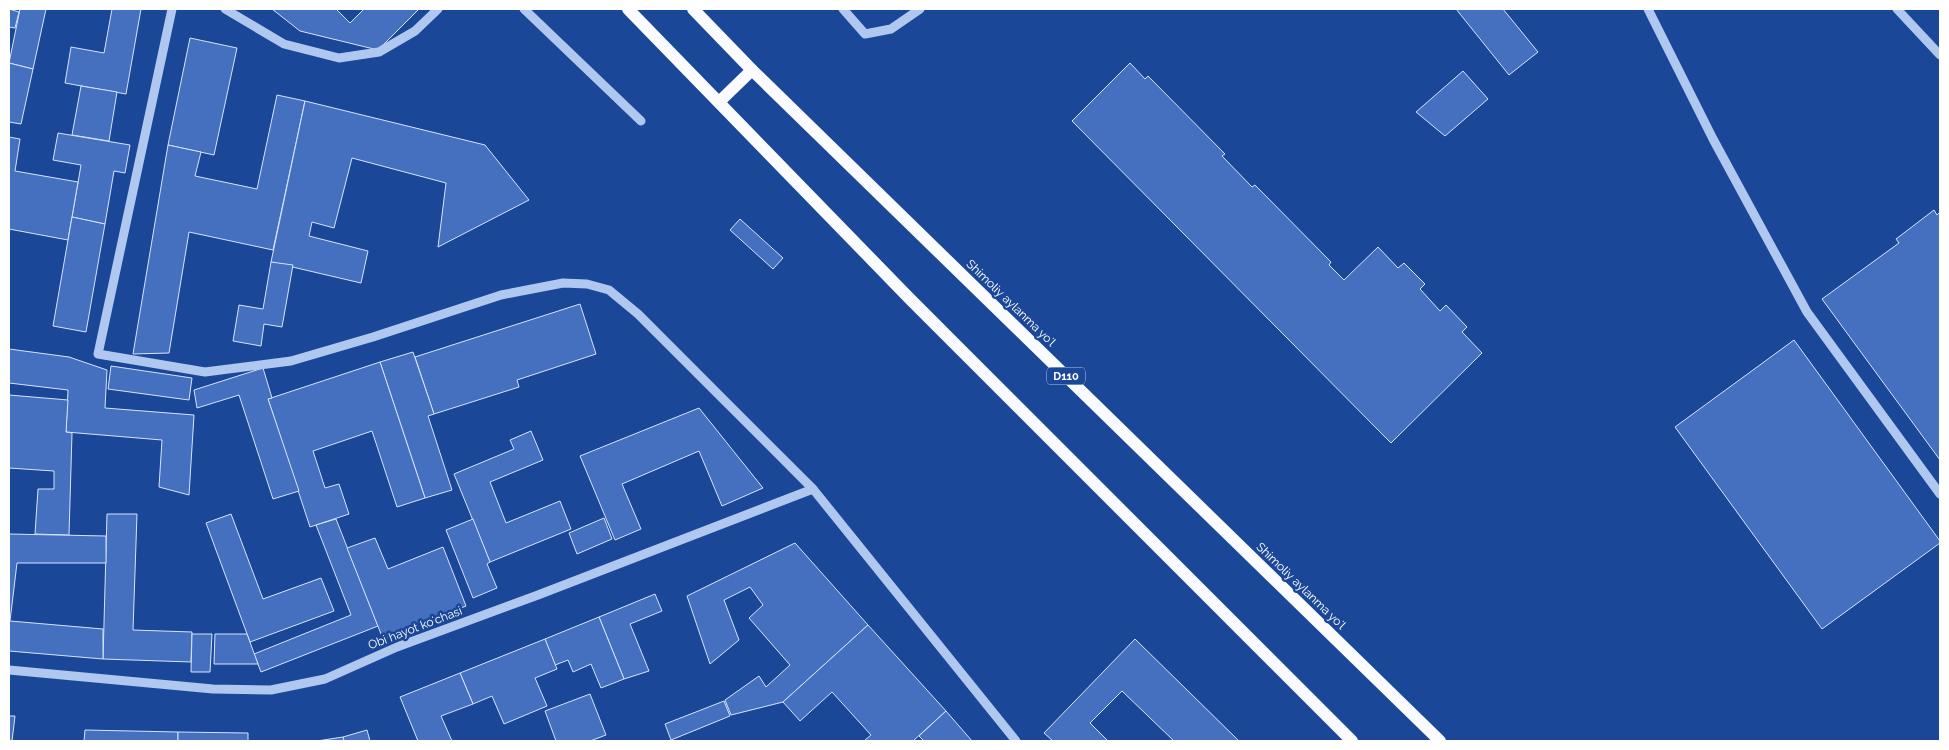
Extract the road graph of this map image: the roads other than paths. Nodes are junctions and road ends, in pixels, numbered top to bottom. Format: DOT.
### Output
graph roads {
  1 [pos="172,9"];
  2 [pos="225,9"];
  3 [pos="438,9"];
  4 [pos="524,9"];
  5 [pos="628,9"];
  6 [pos="693,9"];
  7 [pos="843,9"];
  8 [pos="920,9"];
  9 [pos="1648,9"];
  10 [pos="1897,9"];
  11 [pos="1940,54"];
  12 [pos="752,70"];
  13 [pos="719,102"];
  14 [pos="641,121"];
  15 [pos="813,489"];
  16 [pos="1940,494"];
  17 [pos="9,670"];
  18 [pos="1016,741"];
  19 [pos="1352,741"];
  20 [pos="1440,741"];
  1 -- 15 [label="street"];
  2 -- 3 [label="street"];
  4 -- 14 [label="street"];
  5 -- 13 [label="main road"];
  6 -- 12 [label="main road, Shimoliy aylanma yoʻl / D110"];
  7 -- 8 [label="street"];
  9 -- 16 [label="street"];
  10 -- 11 [label="street"];
  12 -- 13 [label="main road"];
  12 -- 20 [label="main road, Shimoliy aylanma yoʻl / D110"];
  13 -- 19 [label="main road"];
  15 -- 17 [label="street, Obi hayot koʻchasi"];
  15 -- 18 [label="street"];
}
